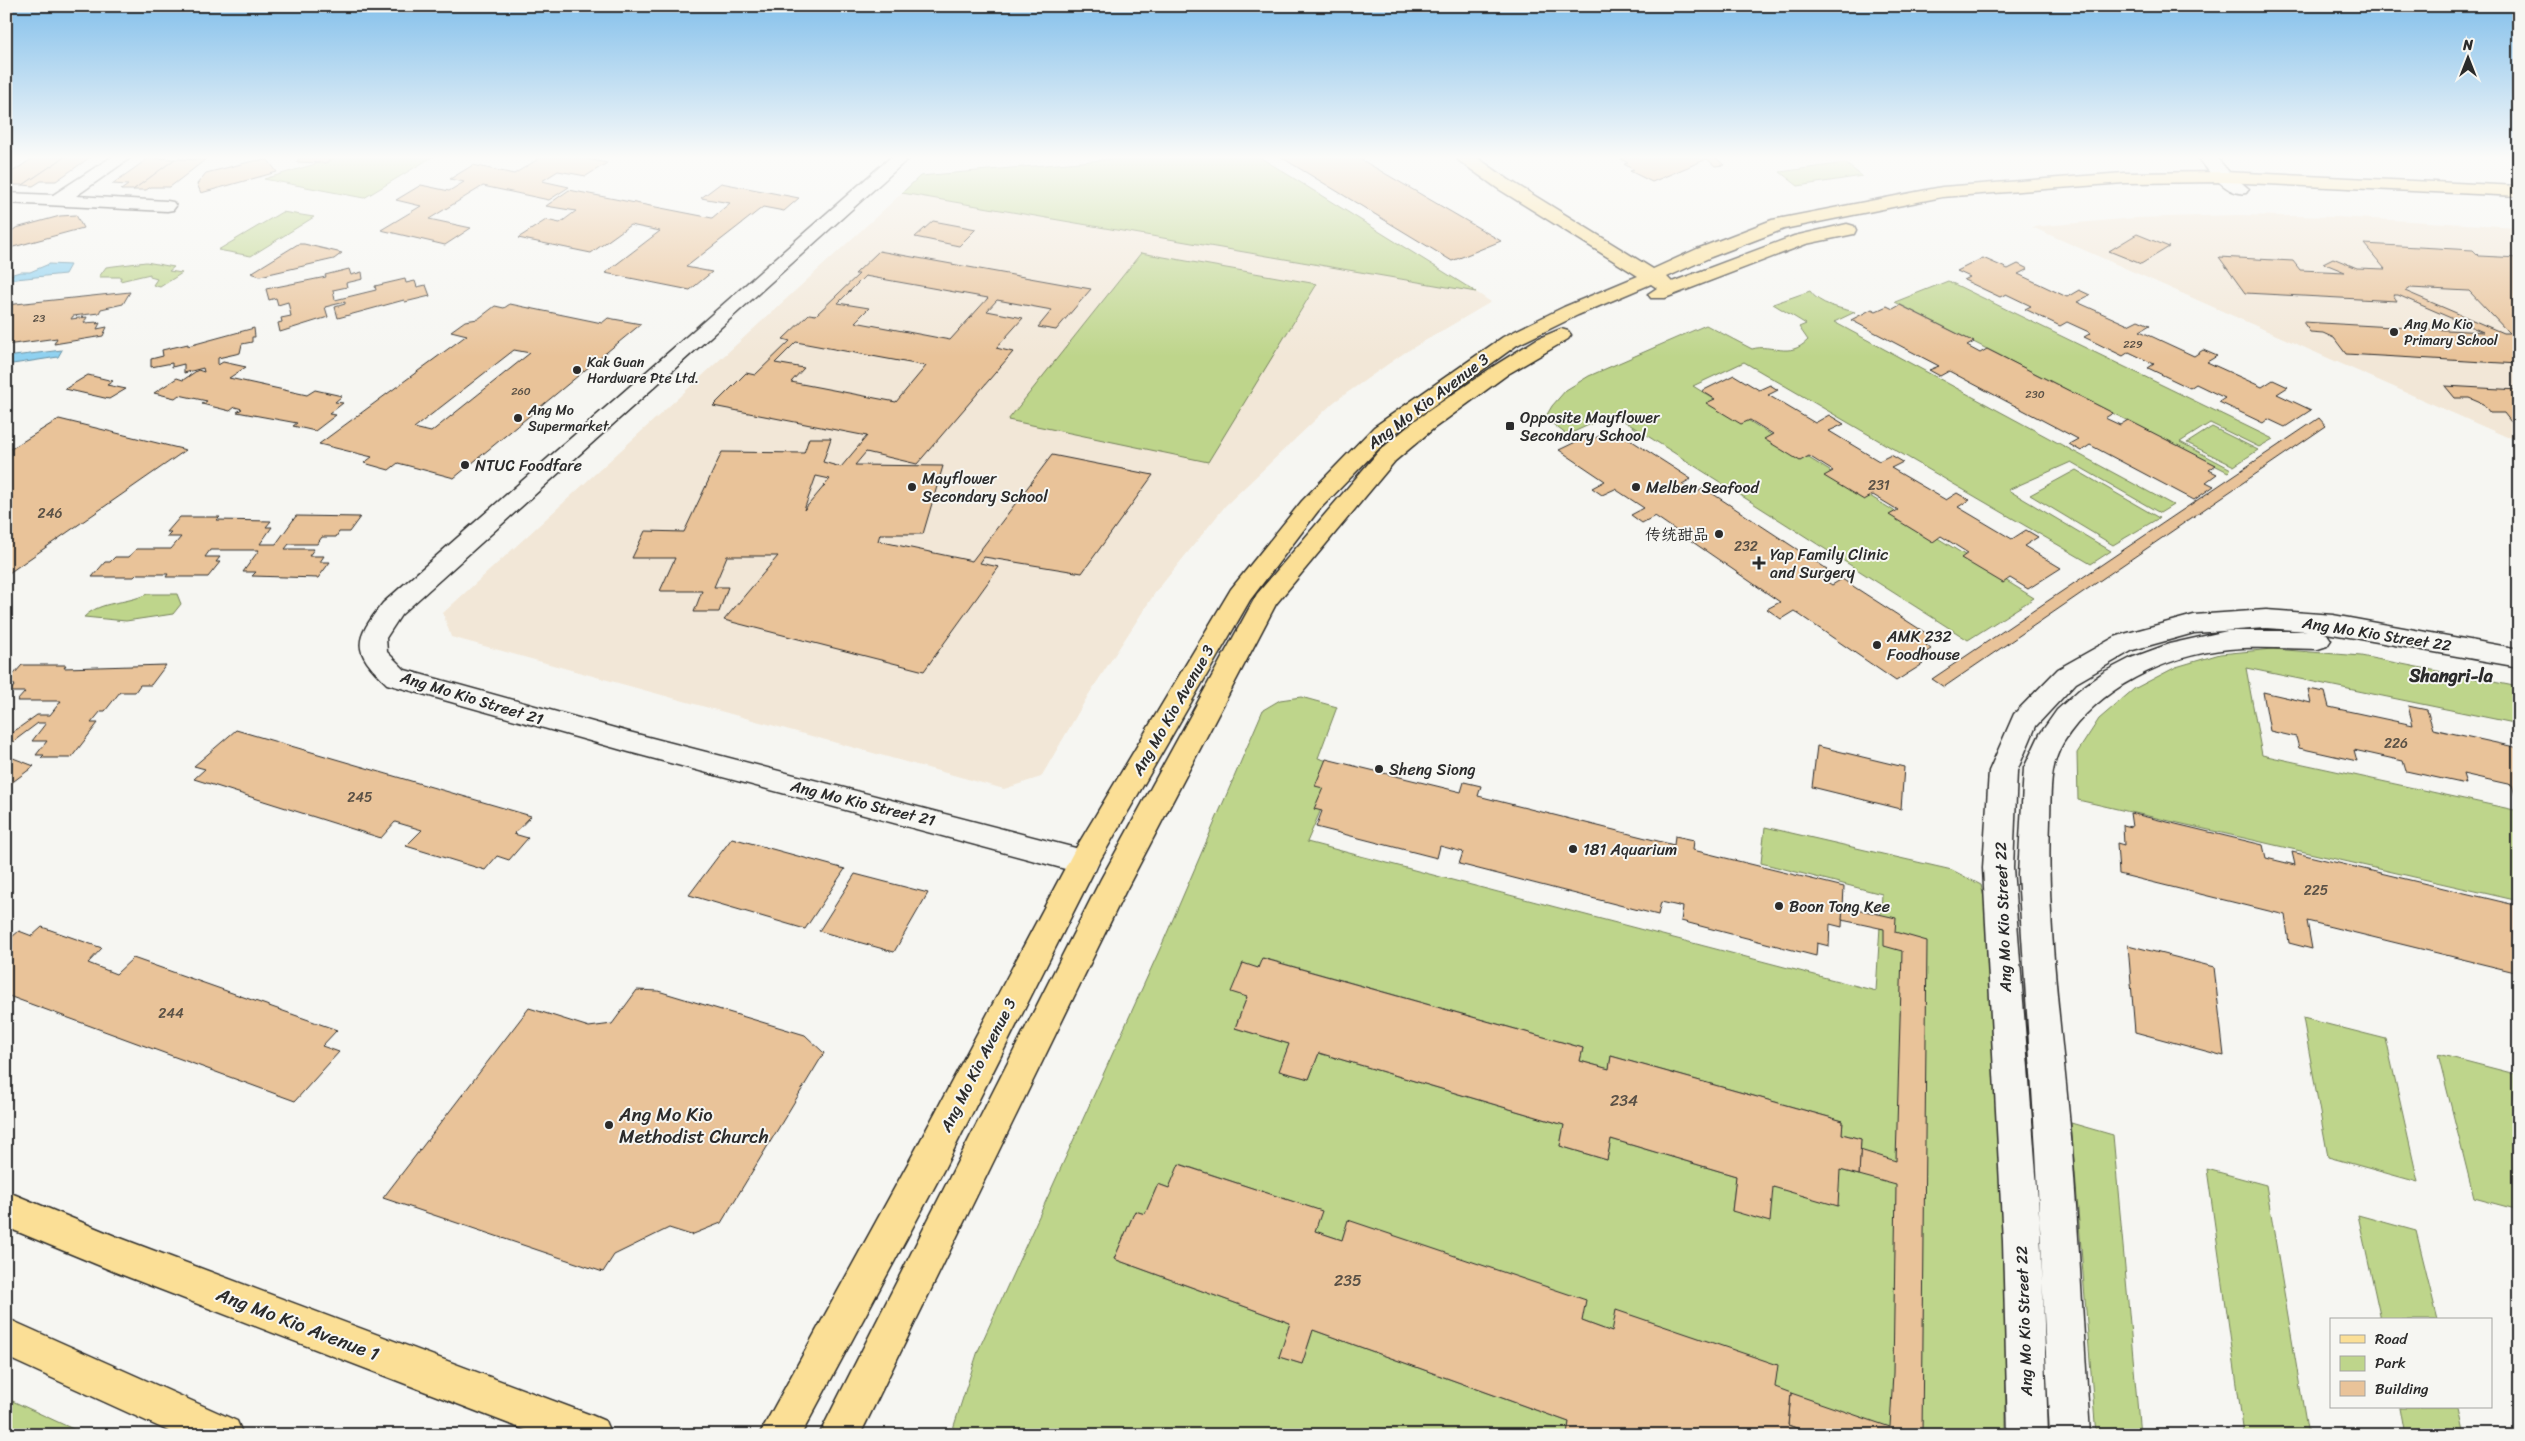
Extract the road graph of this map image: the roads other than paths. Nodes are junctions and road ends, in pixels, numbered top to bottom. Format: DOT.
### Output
graph roads {
  1 [pos="826,223"];
  2 [pos="1572,223"];
  3 [pos="1586,223"];
  4 [pos="1783,223"];
  5 [pos="1866,225"];
  6 [pos="1669,279"];
  7 [pos="2519,658"];
  8 [pos="2519,676"];
  9 [pos="1084,862"];
  10 [pos="6,1209"];
  11 [pos="6,1336"];
  12 [pos="223,1435"];
  13 [pos="591,1435"];
  14 [pos="779,1435"];
  15 [pos="839,1435"];
  16 [pos="2028,1435"];
  17 [pos="2070,1435"];
  1 -- 9 [label="street, Ang Mo Kio Street 21"];
  2 -- 6 [label="main road"];
  3 -- 6 [label="main road"];
  4 -- 6 [label="main road, Ang Mo Kio Avenue 3"];
  5 -- 6 [label="main road, Ang Mo Kio Avenue 3"];
  6 -- 9 [label="main road, Ang Mo Kio Avenue 3"];
  6 -- 15 [label="main road, Ang Mo Kio Avenue 3"];
  7 -- 16 [label="street, Ang Mo Kio Street 22"];
  8 -- 17 [label="street, Ang Mo Kio Street 22"];
  9 -- 14 [label="main road, Ang Mo Kio Avenue 3"];
  10 -- 13 [label="main road, Ang Mo Kio Avenue 1"];
  11 -- 12 [label="main road"];
}
